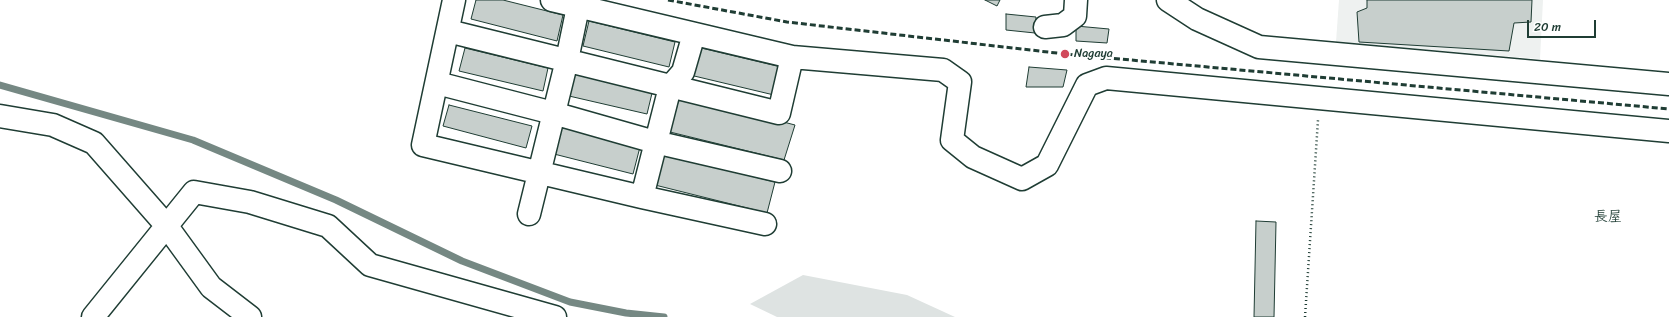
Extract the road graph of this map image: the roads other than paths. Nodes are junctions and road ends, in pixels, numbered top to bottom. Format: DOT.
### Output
graph roads {
  1 [pos="454,0"];
  2 [pos="552,0"];
  3 [pos="1076,0"];
  4 [pos="1168,0"];
  5 [pos="578,7"];
  6 [pos="1045,26"];
  7 [pos="448,31"];
  8 [pos="694,34"];
  9 [pos="792,56"];
  10 [pos="567,60"];
  11 [pos="437,83"];
  12 [pos="1669,84"];
  13 [pos="670,86"];
  14 [pos="553,113"];
  15 [pos="0,116"];
  16 [pos="1669,130"];
  17 [pos="655,142"];
  18 [pos="780,171"];
  19 [pos="540,172"];
  20 [pos="642,197"];
  21 [pos="529,214"];
  22 [pos="765,224"];
  23 [pos="166,225"];
  24 [pos="93,317"];
  25 [pos="250,317"];
  26 [pos="555,317"];
  1 -- 7 [label="street"];
  2 -- 5 [label="street"];
  3 -- 6 [label="street"];
  4 -- 12 [label="street"];
  5 -- 8 [label="street"];
  5 -- 10 [label="street"];
  7 -- 10 [label="street"];
  7 -- 11 [label="street"];
  8 -- 9 [label="street"];
  8 -- 13 [label="street"];
  9 -- 13 [label="street"];
  9 -- 16 [label="street"];
  10 -- 13 [label="street"];
  10 -- 14 [label="street"];
  11 -- 14 [label="street"];
  11 -- 19 [label="street"];
  13 -- 17 [label="street"];
  14 -- 17 [label="street"];
  14 -- 19 [label="street"];
  15 -- 23 [label="street"];
  17 -- 18 [label="street"];
  17 -- 20 [label="street"];
  19 -- 20 [label="street"];
  19 -- 21 [label="street"];
  20 -- 22 [label="street"];
  23 -- 24 [label="street"];
  23 -- 25 [label="street"];
  23 -- 26 [label="street"];
}
